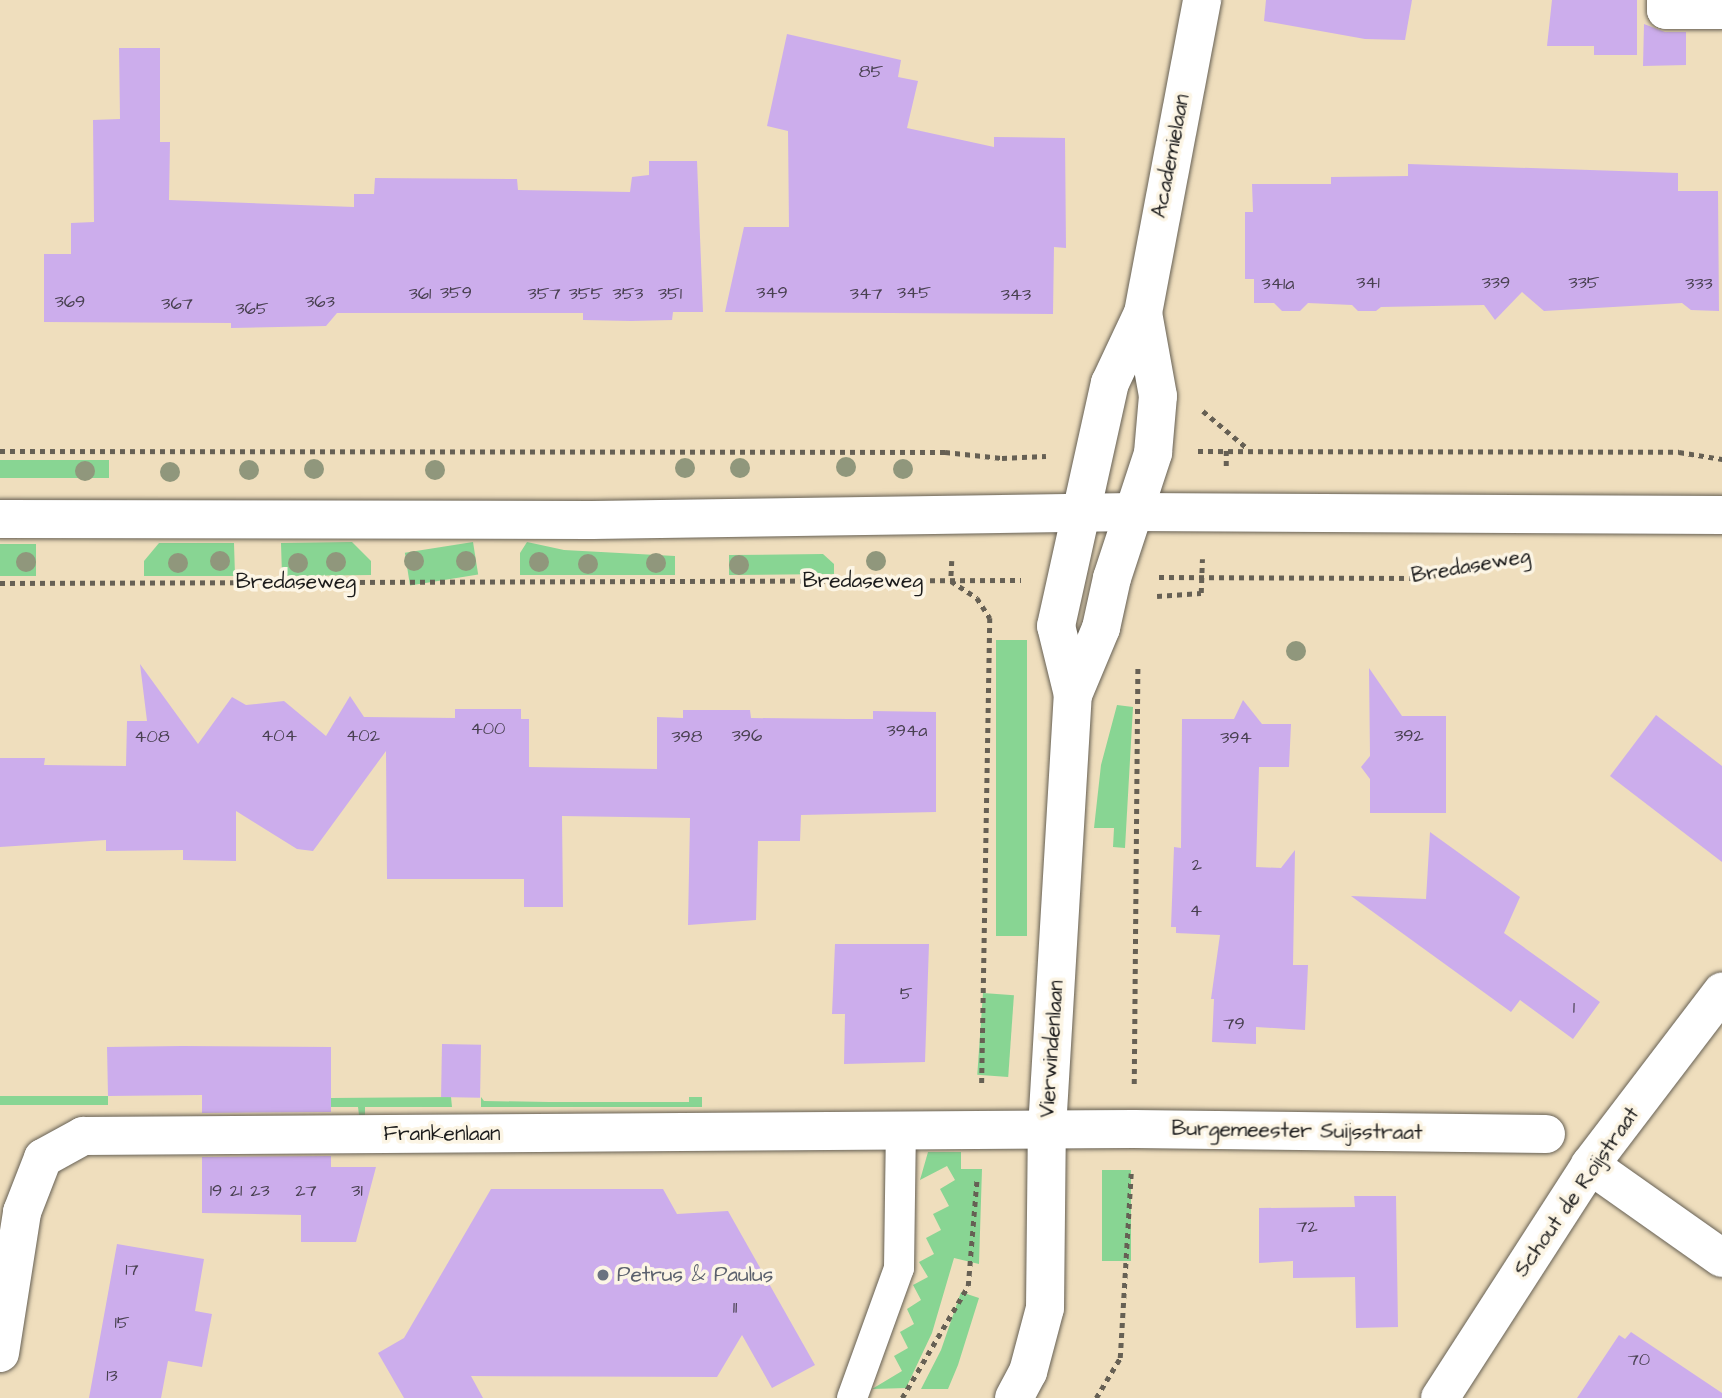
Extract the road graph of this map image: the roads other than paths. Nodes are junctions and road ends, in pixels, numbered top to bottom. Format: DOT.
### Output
graph roads {
  1 [pos="1202,0"];
  2 [pos="1666,0"];
  3 [pos="1722,10"];
  4 [pos="1143,313"];
  5 [pos="1133,512"];
  6 [pos="1082,515"];
  7 [pos="1722,515"];
  8 [pos="0,519"];
  9 [pos="1073,695"];
  10 [pos="1722,992"];
  11 [pos="1047,1129"];
  12 [pos="901,1131"];
  13 [pos="1546,1134"];
  14 [pos="1590,1165"];
  15 [pos="1722,1258"];
  16 [pos="0,1353"];
  17 [pos="852,1398"];
  18 [pos="1014,1398"];
  19 [pos="1440,1398"];
  1 -- 4 [label="street, Academielaan"];
  2 -- 3 [label="street"];
  4 -- 5 [label="street, Academielaan"];
  4 -- 6 [label="street, Academielaan"];
  5 -- 6 [label="street, Bredaseweg"];
  5 -- 7 [label="street, Bredaseweg"];
  5 -- 9 [label="street, Vierwindenlaan"];
  6 -- 8 [label="street, Bredaseweg"];
  6 -- 9 [label="street, Vierwindenlaan"];
  9 -- 11 [label="street, Vierwindenlaan"];
  10 -- 14 [label="street, Schout de Roijstraat"];
  11 -- 12 [label="street, Frankenlaan"];
  11 -- 13 [label="street, Burgemeester Suijsstraat"];
  11 -- 18 [label="street, Vierwindenlaan"];
  12 -- 16 [label="street, Frankenlaan"];
  12 -- 17 [label="lane"];
  14 -- 15 [label="street"];
  14 -- 19 [label="street, Schout de Roijstraat"];
}
